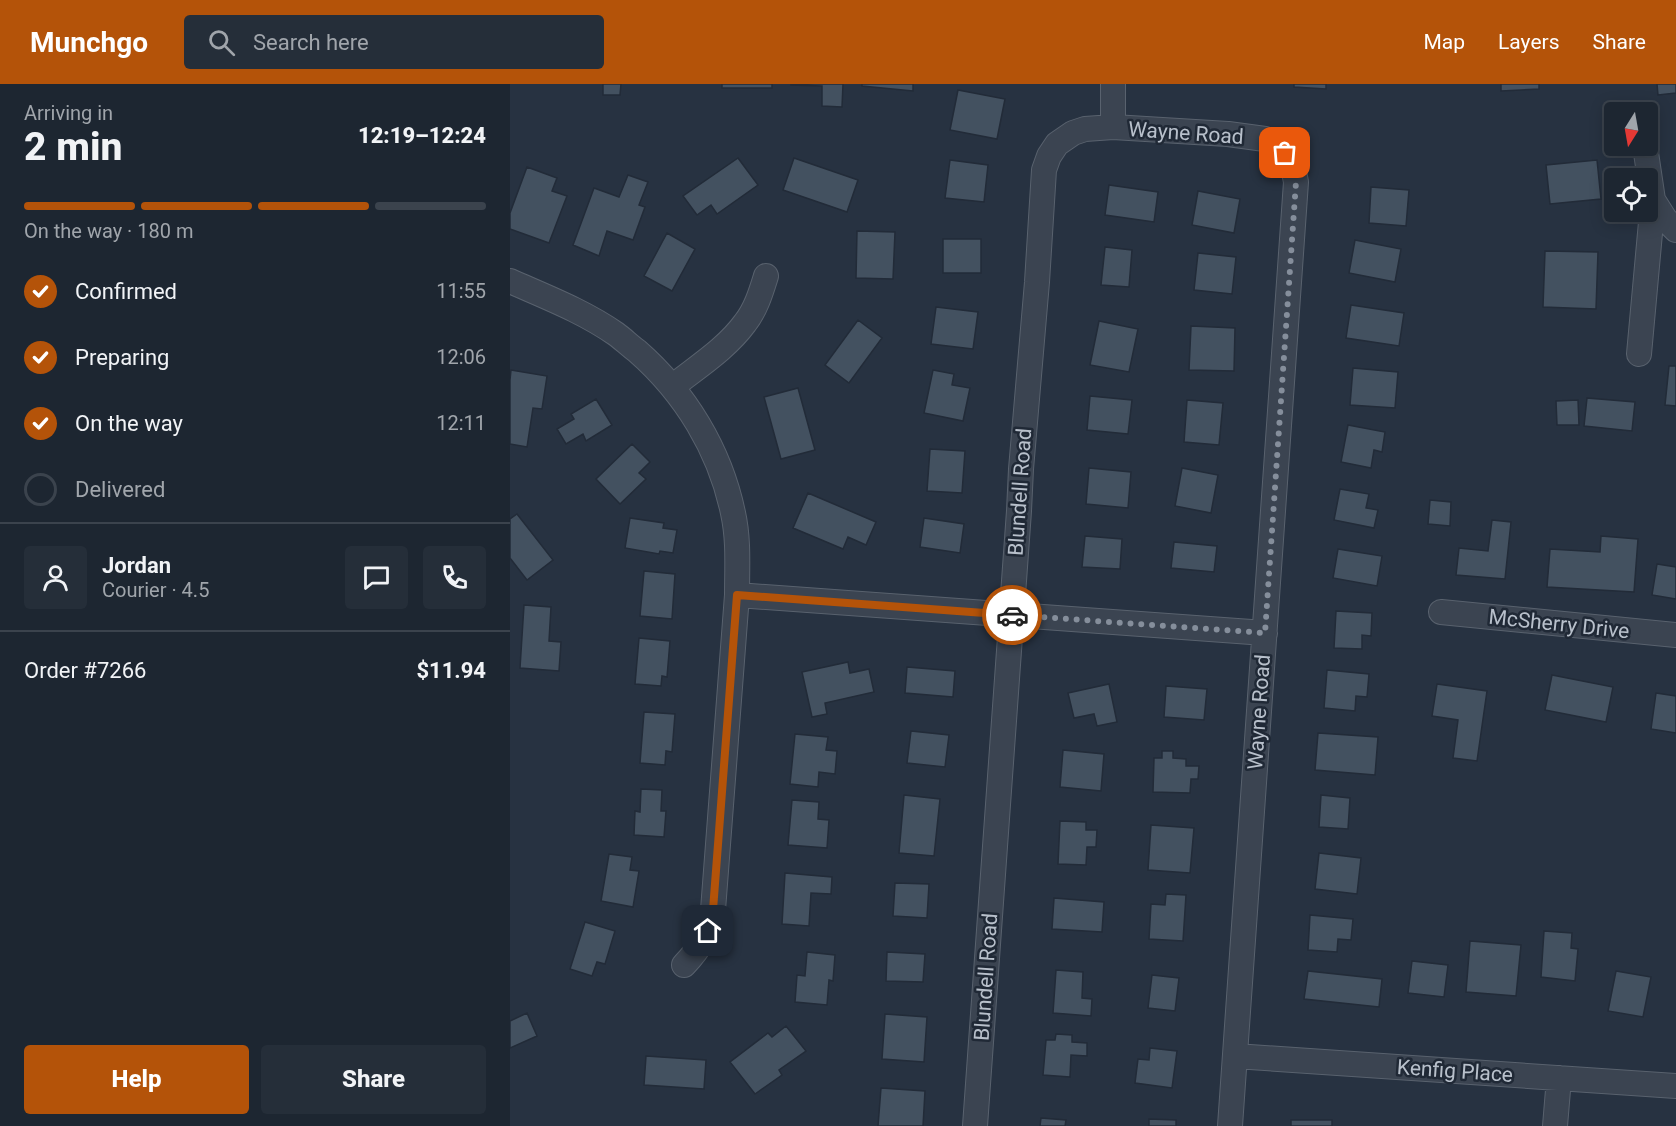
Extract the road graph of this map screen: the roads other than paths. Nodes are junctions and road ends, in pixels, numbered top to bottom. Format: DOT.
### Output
graph roads {
  1 [pos="1113,84"];
  2 [pos="1113,127"];
  3 [pos="1658,208"];
  4 [pos="1651,222"];
  5 [pos="1676,230"];
  6 [pos="766,276"];
  7 [pos="510,281"];
  8 [pos="1639,354"];
  9 [pos="672,387"];
  10 [pos="737,595"];
  11 [pos="1442,612"];
  12 [pos="1012,615"];
  13 [pos="1265,633"];
  14 [pos="1676,635"];
  15 [pos="684,965"];
  16 [pos="1235,1056"];
  17 [pos="1559,1078"];
  18 [pos="1676,1086"];
  19 [pos="975,1126"];
  20 [pos="1230,1126"];
  21 [pos="1556,1126"];
  1 -- 2 [label="street"];
  2 -- 12 [label="street, Blundell Road"];
  2 -- 13 [label="street, Wayne Road"];
  3 -- 5 [label="street"];
  4 -- 8 [label="street"];
  6 -- 9 [label="street"];
  7 -- 9 [label="street"];
  9 -- 10 [label="street"];
  10 -- 12 [label="street"];
  10 -- 15 [label="street"];
  11 -- 14 [label="street, McSherry Drive"];
  12 -- 13 [label="street"];
  12 -- 19 [label="street, Blundell Road"];
  13 -- 16 [label="street, Wayne Road"];
  16 -- 17 [label="street, Kenfig Place"];
  16 -- 20 [label="street, Wayne Road"];
  17 -- 18 [label="street, Kenfig Place"];
  17 -- 21 [label="street"];
}
